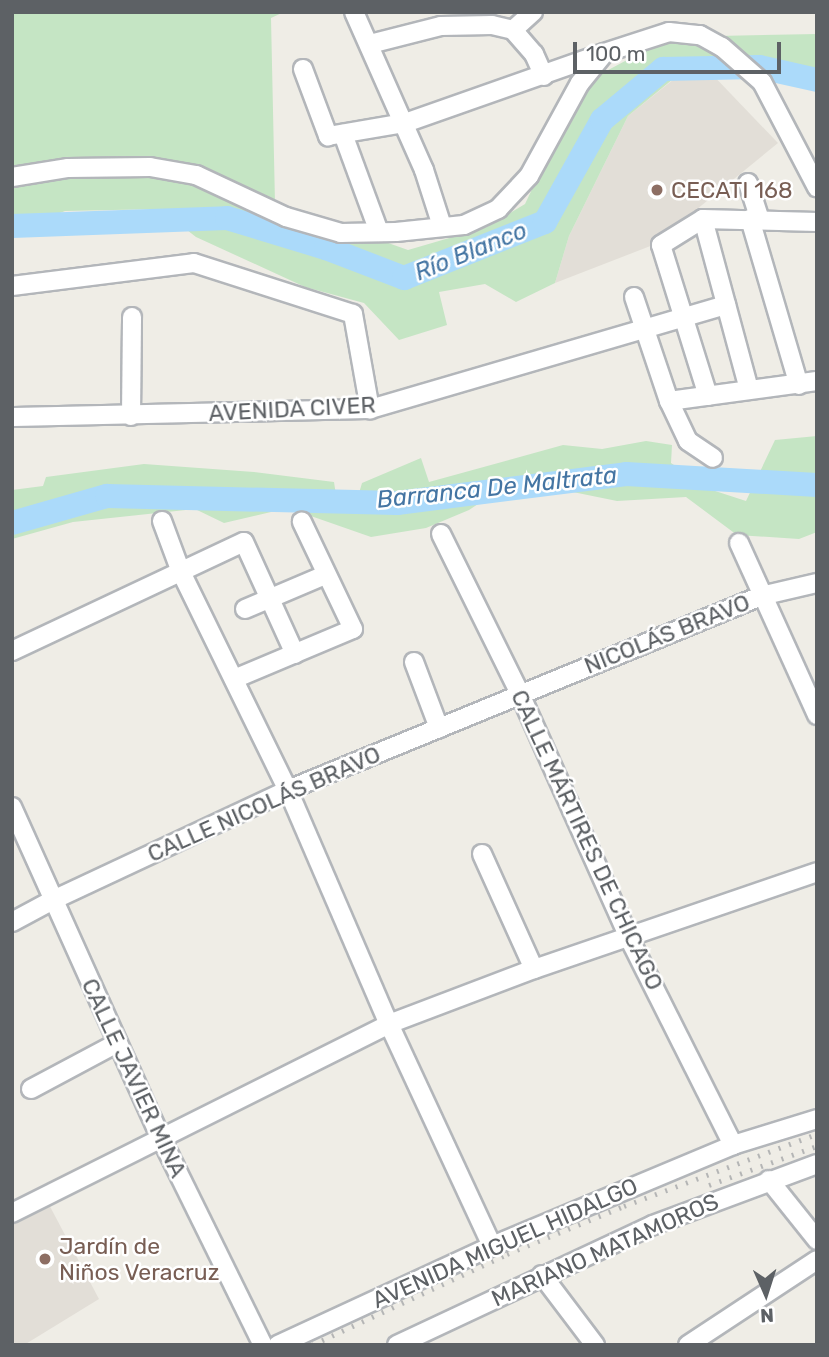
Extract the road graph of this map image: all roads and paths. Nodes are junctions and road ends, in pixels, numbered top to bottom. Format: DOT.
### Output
graph roads {
  1 [pos="354,12"];
  2 [pos="533,12"];
  3 [pos="513,30"];
  4 [pos="370,44"];
  5 [pos="604,53"];
  6 [pos="303,69"];
  7 [pos="544,76"];
  8 [pos="405,123"];
  9 [pos="335,135"];
  10 [pos="12,177"];
  11 [pos="748,183"];
  12 [pos="817,187"];
  13 [pos="703,219"];
  14 [pos="755,220"];
  15 [pos="817,222"];
  16 [pos="442,226"];
  17 [pos="379,232"];
  18 [pos="12,286"];
  19 [pos="634,298"];
  20 [pos="726,305"];
  21 [pos="132,317"];
  22 [pos="683,318"];
  23 [pos="647,329"];
  24 [pos="808,383"];
  25 [pos="749,389"];
  26 [pos="708,396"];
  27 [pos="669,401"];
  28 [pos="370,409"];
  29 [pos="12,416"];
  30 [pos="131,416"];
  31 [pos="713,457"];
  32 [pos="162,521"];
  33 [pos="302,522"];
  34 [pos="441,534"];
  35 [pos="739,543"];
  36 [pos="181,572"];
  37 [pos="326,575"];
  38 [pos="817,583"];
  39 [pos="761,596"];
  40 [pos="269,598"];
  41 [pos="245,609"];
  42 [pos="12,651"];
  43 [pos="295,653"];
  44 [pos="414,662"];
  45 [pos="234,679"];
  46 [pos="520,694"];
  47 [pos="817,715"];
  48 [pos="439,728"];
  49 [pos="288,790"];
  50 [pos="12,807"];
  51 [pos="482,854"];
  52 [pos="817,872"];
  53 [pos="53,900"];
  54 [pos="12,922"];
  55 [pos="628,936"];
  56 [pos="534,969"];
  57 [pos="389,1024"];
  58 [pos="117,1043"];
  59 [pos="31,1089"];
  60 [pos="817,1119"];
  61 [pos="160,1136"];
  62 [pos="733,1145"];
  63 [pos="817,1164"];
  64 [pos="769,1180"];
  65 [pos="12,1213"];
  66 [pos="817,1240"];
  67 [pos="492,1246"];
  68 [pos="817,1260"];
  69 [pos="542,1275"];
  70 [pos="263,1345"];
  71 [pos="278,1345"];
  72 [pos="397,1345"];
  73 [pos="595,1345"];
  74 [pos="688,1345"];
  1 -- 4 [label="street"];
  2 -- 3 [label="street"];
  3 -- 4 [label="street"];
  3 -- 7 [label="street"];
  4 -- 8 [label="street"];
  5 -- 7 [label="street"];
  5 -- 12 [label="street"];
  5 -- 16 [label="street"];
  6 -- 9 [label="street"];
  7 -- 8 [label="street"];
  8 -- 9 [label="street"];
  8 -- 16 [label="street"];
  9 -- 17 [label="street"];
  10 -- 17 [label="street"];
  11 -- 14 [label="street"];
  13 -- 14 [label="street"];
  13 -- 20 [label="street"];
  13 -- 22 [label="street"];
  14 -- 15 [label="street"];
  14 -- 24 [label="street"];
  16 -- 17 [label="street"];
  18 -- 28 [label="street"];
  19 -- 23 [label="street"];
  20 -- 22 [label="street, AVENIDA CIVER"];
  20 -- 25 [label="street"];
  21 -- 30 [label="street"];
  22 -- 23 [label="street, AVENIDA CIVER"];
  22 -- 26 [label="street"];
  23 -- 27 [label="street"];
  23 -- 28 [label="street, AVENIDA CIVER"];
  24 -- 25 [label="street"];
  25 -- 26 [label="street"];
  26 -- 27 [label="street"];
  27 -- 31 [label="street"];
  28 -- 30 [label="street, AVENIDA CIVER"];
  29 -- 30 [label="street, AVENIDA CIVER"];
  32 -- 36 [label="street"];
  33 -- 37 [label="street"];
  34 -- 46 [label="street, CALLE MÁRTIRES DE CHICAGO"];
  35 -- 39 [label="street"];
  36 -- 40 [label="street"];
  36 -- 42 [label="street"];
  36 -- 45 [label="street"];
  37 -- 40 [label="street"];
  37 -- 43 [label="street"];
  38 -- 39 [label="street, NICOLÁS BRAVO"];
  39 -- 46 [label="street, NICOLÁS BRAVO"];
  39 -- 47 [label="street"];
  40 -- 41 [label="street"];
  40 -- 43 [label="street"];
  43 -- 45 [label="street"];
  44 -- 48 [label="street"];
  45 -- 49 [label="street"];
  46 -- 48 [label="street, CALLE NICOLÁS BRAVO"];
  46 -- 55 [label="street, CALLE MÁRTIRES DE CHICAGO"];
  48 -- 49 [label="street, CALLE NICOLÁS BRAVO"];
  49 -- 53 [label="street, CALLE NICOLÁS BRAVO"];
  49 -- 57 [label="street"];
  50 -- 53 [label="street, CALLE JAVIER MINA"];
  51 -- 56 [label="street"];
  52 -- 55 [label="street"];
  53 -- 54 [label="street, CALLE NICOLÁS BRAVO"];
  53 -- 58 [label="street, CALLE JAVIER MINA"];
  55 -- 56 [label="street"];
  55 -- 62 [label="street, CALLE MÁRTIRES DE CHICAGO"];
  56 -- 57 [label="street"];
  57 -- 61 [label="street"];
  57 -- 67 [label="street"];
  58 -- 59 [label="street"];
  58 -- 61 [label="street, CALLE JAVIER MINA"];
  60 -- 62 [label="street, AVENIDA MIGUEL HIDALGO"];
  61 -- 65 [label="street"];
  61 -- 70 [label="street, CALLE JAVIER MINA"];
  62 -- 67 [label="street, AVENIDA MIGUEL HIDALGO"];
  63 -- 64 [label="street, MARIANO MATAMOROS"];
  64 -- 66 [label="street"];
  64 -- 69 [label="street, MARIANO MATAMOROS"];
  67 -- 71 [label="street, AVENIDA MIGUEL HIDALGO"];
  68 -- 74 [label="street"];
  69 -- 72 [label="street, MARIANO MATAMOROS"];
  69 -- 73 [label="street"];
}
